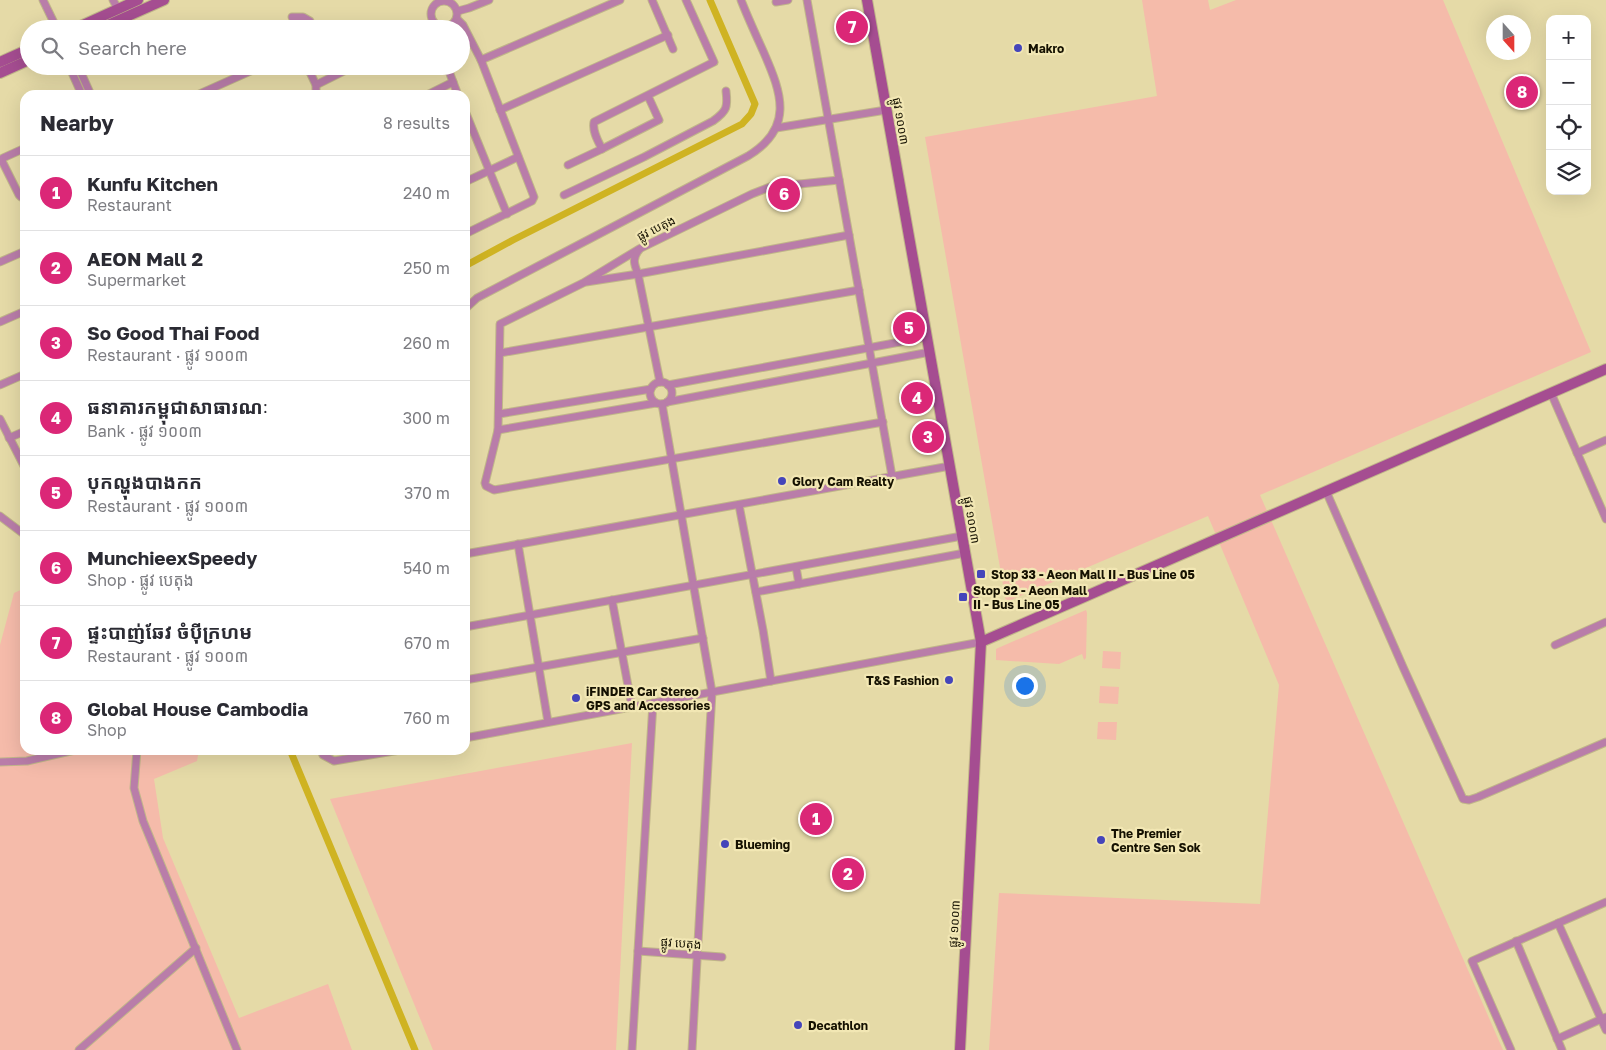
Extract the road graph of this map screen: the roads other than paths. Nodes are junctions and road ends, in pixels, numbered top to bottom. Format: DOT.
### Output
graph roads {
  1 [pos="43,0"];
  2 [pos="138,0"];
  3 [pos="164,0"];
  4 [pos="447,0"];
  5 [pos="489,0"];
  6 [pos="620,0"];
  7 [pos="652,0"];
  8 [pos="686,0"];
  9 [pos="741,0"];
  10 [pos="788,0"];
  11 [pos="807,0"];
  12 [pos="867,0"];
  13 [pos="776,2"];
  14 [pos="432,3"];
  15 [pos="116,5"];
  16 [pos="457,15"];
  17 [pos="292,17"];
  18 [pos="53,20"];
  19 [pos="90,20"];
  20 [pos="119,20"];
  21 [pos="310,20"];
  22 [pos="433,20"];
  23 [pos="454,20"];
  24 [pos="460,20"];
  25 [pos="668,35"];
  26 [pos="470,39"];
  27 [pos="673,48"];
  28 [pos="20,53"];
  29 [pos="481,60"];
  30 [pos="0,62"];
  31 [pos="20,64"];
  32 [pos="0,73"];
  33 [pos="73,75"];
  34 [pos="82,75"];
  35 [pos="242,75"];
  36 [pos="311,75"];
  37 [pos="336,75"];
  38 [pos="450,75"];
  39 [pos="453,82"];
  40 [pos="316,85"];
  41 [pos="80,90"];
  42 [pos="89,90"];
  43 [pos="208,90"];
  44 [pos="316,90"];
  45 [pos="437,90"];
  46 [pos="456,90"];
  47 [pos="726,91"];
  48 [pos="648,96"];
  49 [pos="500,110"];
  50 [pos="886,110"];
  51 [pos="828,120"];
  52 [pos="776,128"];
  53 [pos="470,133"];
  54 [pos="602,149"];
  55 [pos="20,150"];
  56 [pos="518,156"];
  57 [pos="568,165"];
  58 [pos="489,170"];
  59 [pos="470,180"];
  60 [pos="839,180"];
  61 [pos="564,195"];
  62 [pos="20,196"];
  63 [pos="507,214"];
  64 [pos="470,232"];
  65 [pos="849,235"];
  66 [pos="639,249"];
  67 [pos="20,253"];
  68 [pos="0,262"];
  69 [pos="638,274"];
  70 [pos="583,282"];
  71 [pos="859,290"];
  72 [pos="470,304"];
  73 [pos="20,313"];
  74 [pos="0,322"];
  75 [pos="648,328"];
  76 [pos="927,338"];
  77 [pos="869,348"];
  78 [pos="930,352"];
  79 [pos="500,353"];
  80 [pos="872,363"];
  81 [pos="1606,369"];
  82 [pos="20,376"];
  83 [pos="660,382"];
  84 [pos="0,385"];
  85 [pos="668,385"];
  86 [pos="651,389"];
  87 [pos="1551,393"];
  88 [pos="662,403"];
  89 [pos="499,414"];
  90 [pos="0,419"];
  91 [pos="883,422"];
  92 [pos="498,430"];
  93 [pos="20,433"];
  94 [pos="9,438"];
  95 [pos="1606,440"];
  96 [pos="1577,453"];
  97 [pos="672,458"];
  98 [pos="20,459"];
  99 [pos="950,466"];
  100 [pos="892,476"];
  101 [pos="1326,491"];
  102 [pos="739,505"];
  103 [pos="1603,506"];
  104 [pos="682,515"];
  105 [pos="0,516"];
  106 [pos="1606,519"];
  107 [pos="20,531"];
  108 [pos="962,536"];
  109 [pos="518,544"];
  110 [pos="470,553"];
  111 [pos="965,553"];
  112 [pos="796,566"];
  113 [pos="752,574"];
  114 [pos="799,584"];
  115 [pos="694,585"];
  116 [pos="756,592"];
  117 [pos="612,600"];
  118 [pos="530,615"];
  119 [pos="1606,622"];
  120 [pos="470,626"];
  121 [pos="703,638"];
  122 [pos="981,642"];
  123 [pos="1554,645"];
  124 [pos="622,652"];
  125 [pos="538,666"];
  126 [pos="470,679"];
  127 [pos="771,681"];
  128 [pos="712,692"];
  129 [pos="653,703"];
  130 [pos="632,707"];
  131 [pos="548,722"];
  132 [pos="470,737"];
  133 [pos="1606,742"];
  134 [pos="53,755"];
  135 [pos="136,755"];
  136 [pos="324,755"];
  137 [pos="370,755"];
  138 [pos="0,762"];
  139 [pos="1605,904"];
  140 [pos="1558,923"];
  141 [pos="1516,941"];
  142 [pos="196,948"];
  143 [pos="638,951"];
  144 [pos="697,956"];
  145 [pos="722,957"];
  146 [pos="1604,1018"];
  147 [pos="1606,1030"];
  148 [pos="1557,1039"];
  149 [pos="79,1050"];
  150 [pos="237,1050"];
  151 [pos="632,1050"];
  152 [pos="692,1050"];
  153 [pos="960,1050"];
  154 [pos="1511,1050"];
  155 [pos="1562,1050"];
  1 -- 18 [label="street"];
  2 -- 15 [label="main road"];
  3 -- 20 [label="main road"];
  4 -- 14 [label="street"];
  4 -- 16 [label="street"];
  5 -- 16 [label="street"];
  6 -- 29 [label="street"];
  7 -- 25 [label="street"];
  8 -- 48 [label="street"];
  9 -- 52 [label="street"];
  10 -- 13 [label="street"];
  11 -- 51 [label="street"];
  12 -- 50 [label="main road, ផ្លូវ ១០០៣"];
  14 -- 22 [label="street"];
  15 -- 19 [label="main road"];
  16 -- 23 [label="street"];
  16 -- 24 [label="street"];
  17 -- 21 [label="street"];
  25 -- 27 [label="street"];
  25 -- 49 [label="street"];
  26 -- 29 [label="street"];
  28 -- 30 [label="main road"];
  29 -- 49 [label="street"];
  31 -- 32 [label="main road"];
  33 -- 41 [label="street"];
  34 -- 42 [label="street"];
  35 -- 43 [label="street"];
  36 -- 40 [label="street"];
  37 -- 40 [label="street"];
  38 -- 39 [label="street"];
  39 -- 45 [label="street"];
  39 -- 46 [label="street"];
  40 -- 44 [label="street"];
  47 -- 61 [label="street"];
  48 -- 54 [label="street"];
  48 -- 54 [label="street"];
  49 -- 56 [label="street"];
  50 -- 51 [label="street"];
  50 -- 76 [label="main road, ផ្លូវ ១០០៣"];
  51 -- 52 [label="street"];
  51 -- 60 [label="street"];
  52 -- 72 [label="street"];
  53 -- 58 [label="street"];
  54 -- 57 [label="street"];
  55 -- 62 [label="street"];
  56 -- 58 [label="street"];
  56 -- 63 [label="street"];
  58 -- 59 [label="street"];
  58 -- 63 [label="street"];
  60 -- 65 [label="street"];
  60 -- 66 [label="street, ផ្លូវ បេតុង"];
  63 -- 64 [label="street"];
  65 -- 69 [label="street"];
  65 -- 71 [label="street"];
  66 -- 69 [label="street"];
  66 -- 70 [label="street, ផ្លូវ បេតុង"];
  67 -- 68 [label="street"];
  69 -- 70 [label="street"];
  69 -- 75 [label="street"];
  70 -- 79 [label="street, ផ្លូវ បេតុង"];
  71 -- 75 [label="street"];
  71 -- 77 [label="street"];
  73 -- 74 [label="street"];
  75 -- 79 [label="street"];
  75 -- 83 [label="street"];
  76 -- 77 [label="street"];
  76 -- 78 [label="main road, ផ្លូវ ១០០៣"];
  77 -- 80 [label="street"];
  77 -- 85 [label="street"];
  78 -- 80 [label="street"];
  78 -- 99 [label="main road, ផ្លូវ ១០០៣"];
  79 -- 89 [label="street"];
  80 -- 88 [label="street"];
  80 -- 91 [label="street"];
  81 -- 87 [label="main road"];
  82 -- 84 [label="street"];
  83 -- 85 [label="street"];
  83 -- 86 [label="street"];
  85 -- 88 [label="street"];
  86 -- 88 [label="street"];
  86 -- 89 [label="street"];
  87 -- 96 [label="street"];
  87 -- 101 [label="main road"];
  88 -- 92 [label="street"];
  88 -- 97 [label="street"];
  89 -- 92 [label="street"];
  90 -- 94 [label="street"];
  91 -- 97 [label="street"];
  91 -- 100 [label="street"];
  92 -- 97 [label="street"];
  93 -- 94 [label="street"];
  94 -- 98 [label="street"];
  95 -- 96 [label="street"];
  96 -- 103 [label="street"];
  97 -- 104 [label="street"];
  99 -- 100 [label="street"];
  99 -- 108 [label="main road, ផ្លូវ ១០០៣"];
  100 -- 102 [label="street"];
  101 -- 122 [label="main road"];
  101 -- 133 [label="street"];
  102 -- 104 [label="street"];
  102 -- 113 [label="street"];
  103 -- 106 [label="street"];
  104 -- 109 [label="street"];
  104 -- 115 [label="street"];
  105 -- 107 [label="street"];
  108 -- 111 [label="main road, ផ្លូវ ១០០៣"];
  108 -- 112 [label="street"];
  109 -- 110 [label="street"];
  109 -- 118 [label="street"];
  111 -- 114 [label="street"];
  111 -- 122 [label="main road, ផ្លូវ ១០០៣"];
  112 -- 113 [label="street"];
  112 -- 114 [label="street"];
  113 -- 115 [label="street"];
  113 -- 116 [label="street"];
  114 -- 116 [label="street"];
  115 -- 117 [label="street"];
  115 -- 121 [label="street"];
  116 -- 127 [label="street"];
  117 -- 118 [label="street"];
  117 -- 124 [label="street"];
  118 -- 120 [label="street"];
  118 -- 125 [label="street"];
  119 -- 123 [label="street"];
  121 -- 124 [label="street"];
  121 -- 128 [label="street"];
  122 -- 127 [label="street"];
  122 -- 153 [label="main road, ផ្លូវ ១០០៣"];
  124 -- 125 [label="street"];
  124 -- 130 [label="street"];
  125 -- 126 [label="street"];
  125 -- 131 [label="street"];
  127 -- 128 [label="street"];
  128 -- 129 [label="street"];
  128 -- 144 [label="street"];
  129 -- 130 [label="street"];
  129 -- 143 [label="street"];
  130 -- 131 [label="street"];
  131 -- 132 [label="street"];
  134 -- 138 [label="street"];
  135 -- 142 [label="street"];
  136 -- 137 [label="street"];
  139 -- 140 [label="street"];
  140 -- 141 [label="street"];
  140 -- 146 [label="street"];
  141 -- 148 [label="street"];
  141 -- 154 [label="street"];
  142 -- 149 [label="street"];
  142 -- 150 [label="street"];
  143 -- 144 [label="street, ផ្លូវ បេតុង"];
  143 -- 151 [label="street"];
  144 -- 145 [label="street, ផ្លូវ បេតុង"];
  144 -- 152 [label="street"];
  146 -- 147 [label="street"];
  146 -- 148 [label="street"];
  148 -- 155 [label="street"];
}
